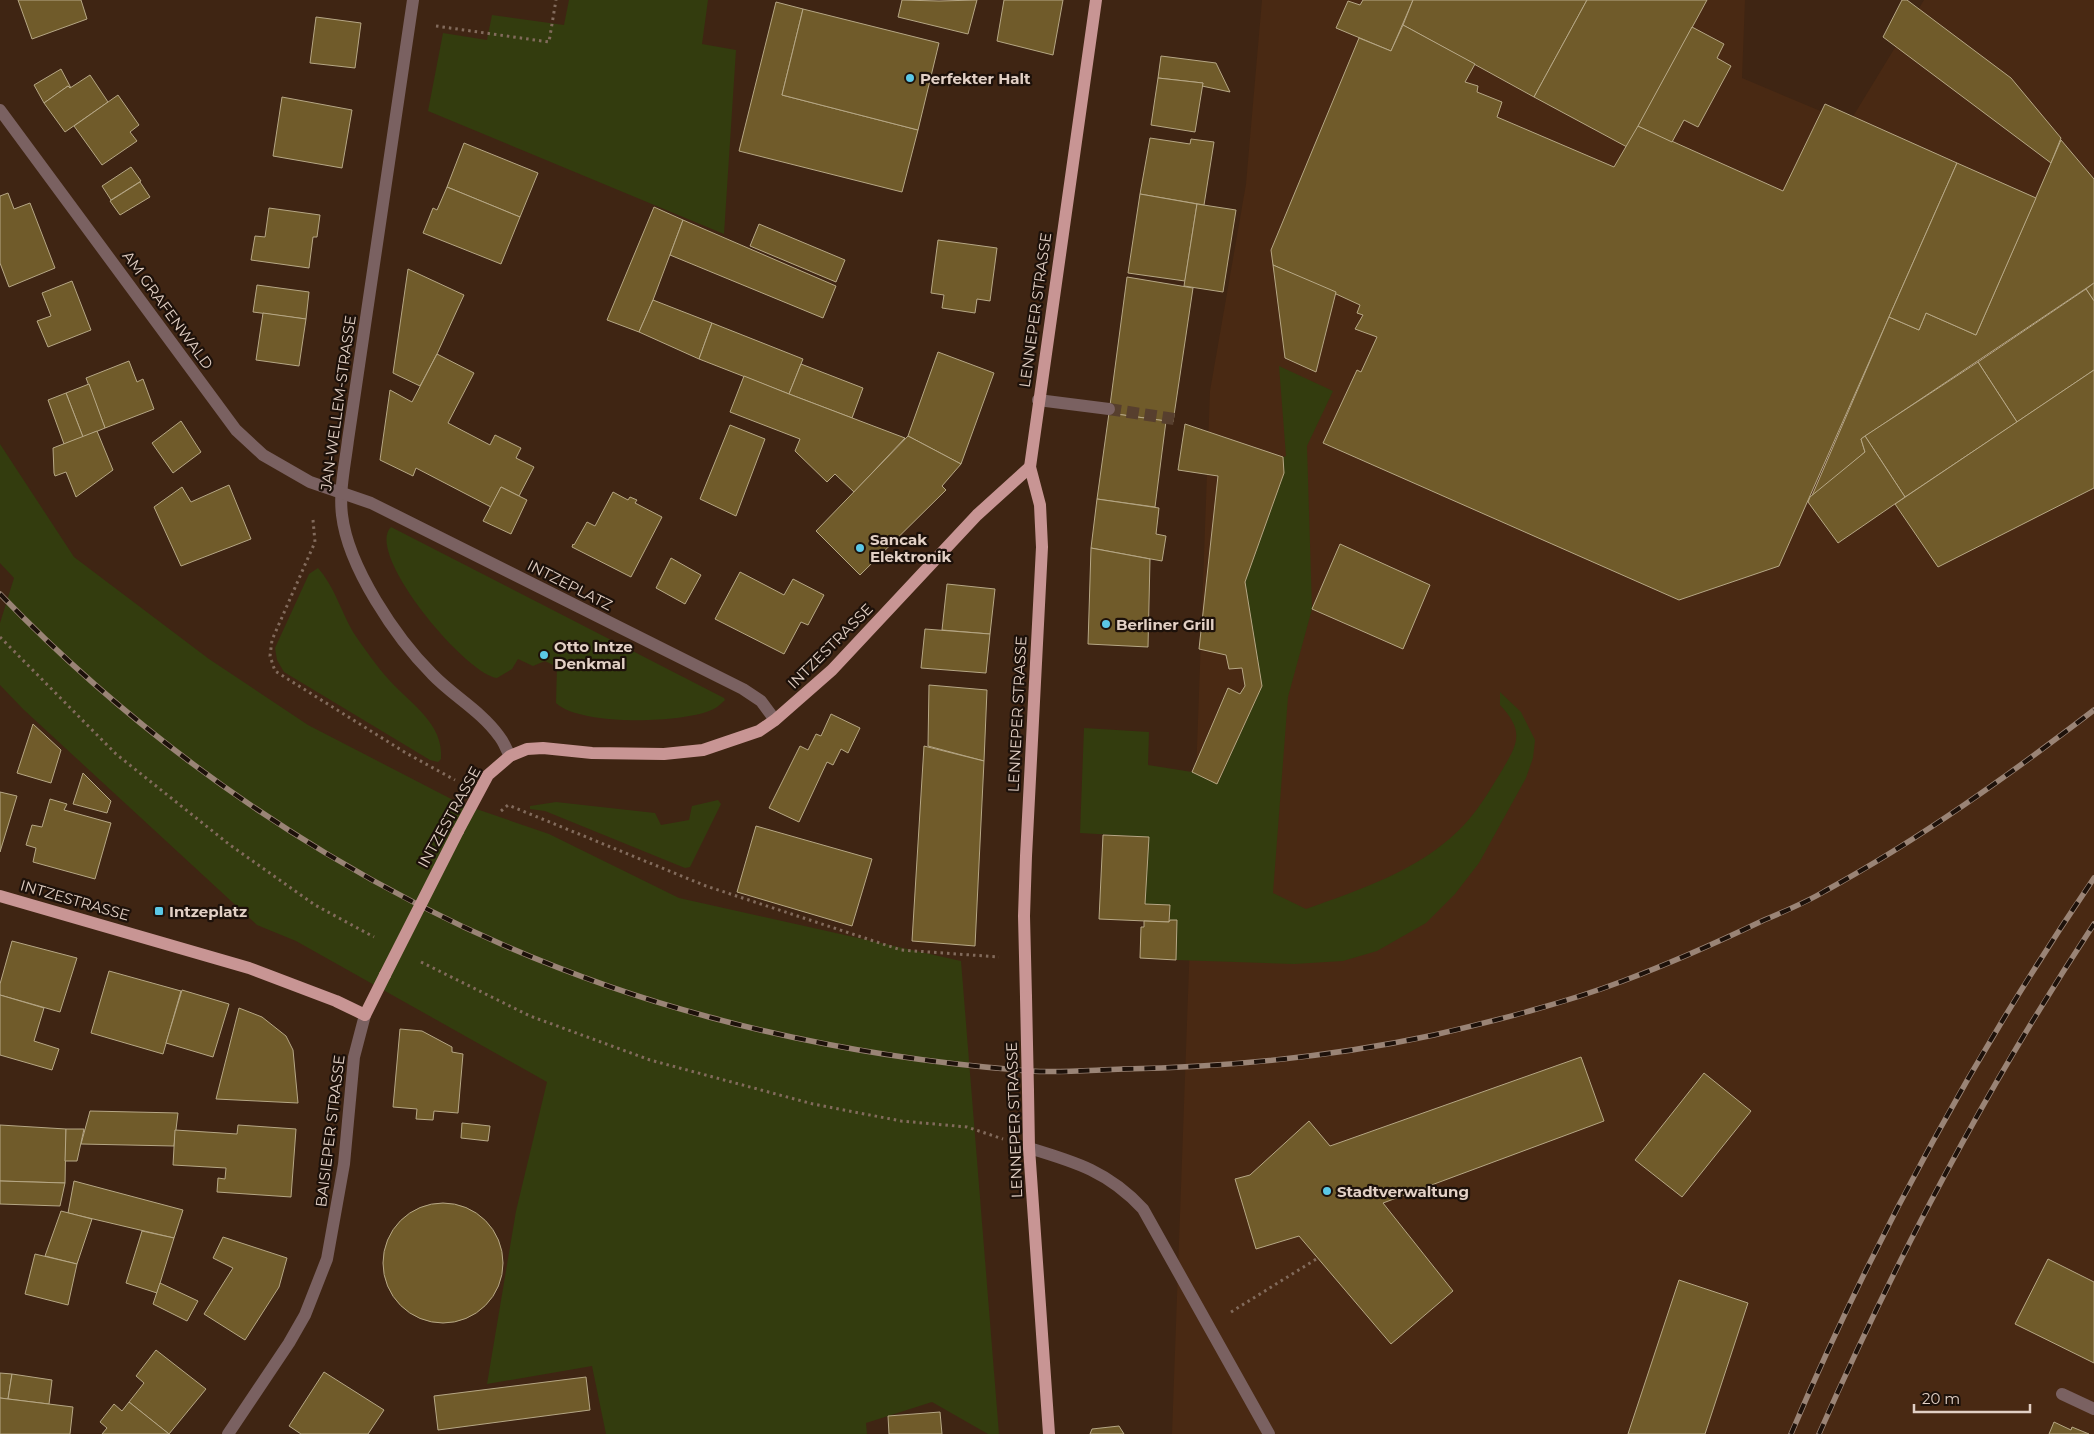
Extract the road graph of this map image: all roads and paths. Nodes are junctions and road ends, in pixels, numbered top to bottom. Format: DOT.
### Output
graph roads {
  1 [pos="412,0"];
  2 [pos="556,0"];
  3 [pos="1096,0"];
  4 [pos="409,22"];
  5 [pos="0,110"];
  6 [pos="1038,400"];
  7 [pos="1109,409"];
  8 [pos="1030,467"];
  9 [pos="310,482"];
  10 [pos="341,493"];
  11 [pos="0,638"];
  12 [pos="775,720"];
  13 [pos="510,756"];
  14 [pos="460,783"];
  15 [pos="508,805"];
  16 [pos="0,896"];
  17 [pos="381,941"];
  18 [pos="414,958"];
  19 [pos="1024,958"];
  20 [pos="365,1015"];
  21 [pos="1029,1148"];
  22 [pos="1318,1258"];
  23 [pos="1234,1310"];
  24 [pos="2062,1394"];
  25 [pos="2094,1409"];
  26 [pos="228,1434"];
  27 [pos="1049,1434"];
  28 [pos="1269,1434"];
  1 -- 4 [label="street, JAN-WELLEM-STRASSE"];
  2 -- 4 [label="path"];
  3 -- 6 [label="main road, LENNEPER STRASSE"];
  4 -- 10 [label="street, JAN-WELLEM-STRASSE"];
  5 -- 9 [label="street, AM GRAFENWALD"];
  6 -- 7 [label="street"];
  6 -- 8 [label="main road, LENNEPER STRASSE"];
  8 -- 12 [label="main road, INTZESTRASSE"];
  8 -- 19 [label="main road, LENNEPER STRASSE"];
  9 -- 10 [label="street, AM GRAFENWALD"];
  9 -- 14 [label="path"];
  10 -- 12 [label="street, INTZEPLATZ"];
  10 -- 13 [label="street, JAN-WELLEM-STRASSE"];
  11 -- 17 [label="path"];
  12 -- 13 [label="main road, INTZESTRASSE"];
  13 -- 20 [label="main road, INTZESTRASSE, bridge"];
  15 -- 19 [label="path"];
  16 -- 20 [label="main road, INTZESTRASSE"];
  18 -- 21 [label="path"];
  19 -- 21 [label="main road, LENNEPER STRASSE, bridge"];
  20 -- 26 [label="street, BAISIEPER STRASSE"];
  21 -- 27 [label="main road, LENNEPER STRASSE"];
  21 -- 28 [label="street"];
  22 -- 23 [label="path"];
  24 -- 25 [label="street"];
}
